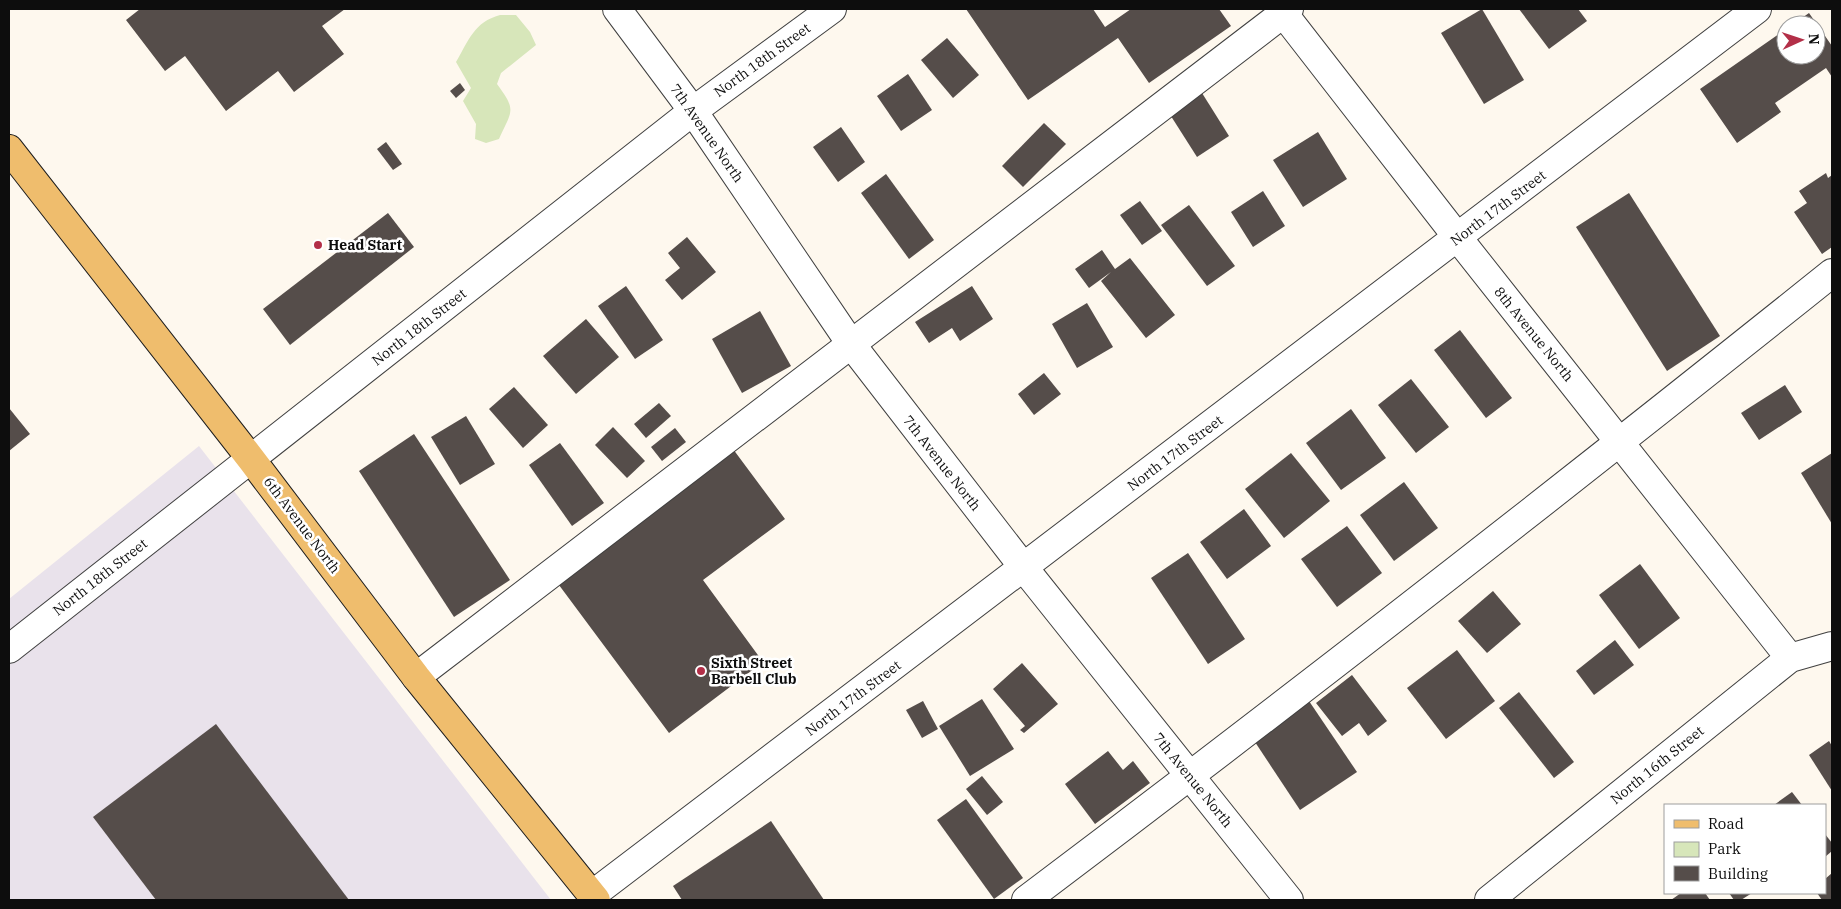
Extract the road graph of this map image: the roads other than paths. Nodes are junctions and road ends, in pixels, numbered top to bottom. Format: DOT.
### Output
graph roads {
  1 [pos="617,9"];
  2 [pos="832,9"];
  3 [pos="1757,9"];
  4 [pos="1284,10"];
  5 [pos="693,111"];
  6 [pos="9,149"];
  7 [pos="1458,238"];
  8 [pos="1832,273"];
  9 [pos="851,344"];
  10 [pos="1621,443"];
  11 [pos="252,459"];
  12 [pos="1024,568"];
  13 [pos="1832,646"];
  14 [pos="9,649"];
  15 [pos="1790,658"];
  16 [pos="416,677"];
  17 [pos="1190,777"];
  18 [pos="594,898"];
  19 [pos="1026,900"];
  20 [pos="1289,900"];
  21 [pos="1489,900"];
  1 -- 5 [label="street, 7th Avenue North"];
  2 -- 5 [label="street, North 18th Street"];
  3 -- 7 [label="street, North 17th Street"];
  4 -- 7 [label="street, 8th Avenue North"];
  4 -- 9 [label="street"];
  5 -- 9 [label="street, 7th Avenue North"];
  5 -- 11 [label="street, North 18th Street"];
  6 -- 11 [label="main road, 6th Avenue North"];
  7 -- 10 [label="street, 8th Avenue North"];
  7 -- 12 [label="street, North 17th Street"];
  8 -- 10 [label="street"];
  9 -- 12 [label="street, 7th Avenue North"];
  9 -- 16 [label="street"];
  10 -- 15 [label="street, 8th Avenue North"];
  10 -- 17 [label="street"];
  11 -- 14 [label="street, North 18th Street"];
  11 -- 16 [label="main road, 6th Avenue North"];
  12 -- 17 [label="street, 7th Avenue North"];
  12 -- 18 [label="street, North 17th Street"];
  13 -- 15 [label="street, North 16th Street"];
  15 -- 21 [label="street, North 16th Street"];
  16 -- 18 [label="main road, 6th Avenue North"];
  17 -- 19 [label="street"];
  17 -- 20 [label="street, 7th Avenue North"];
}
